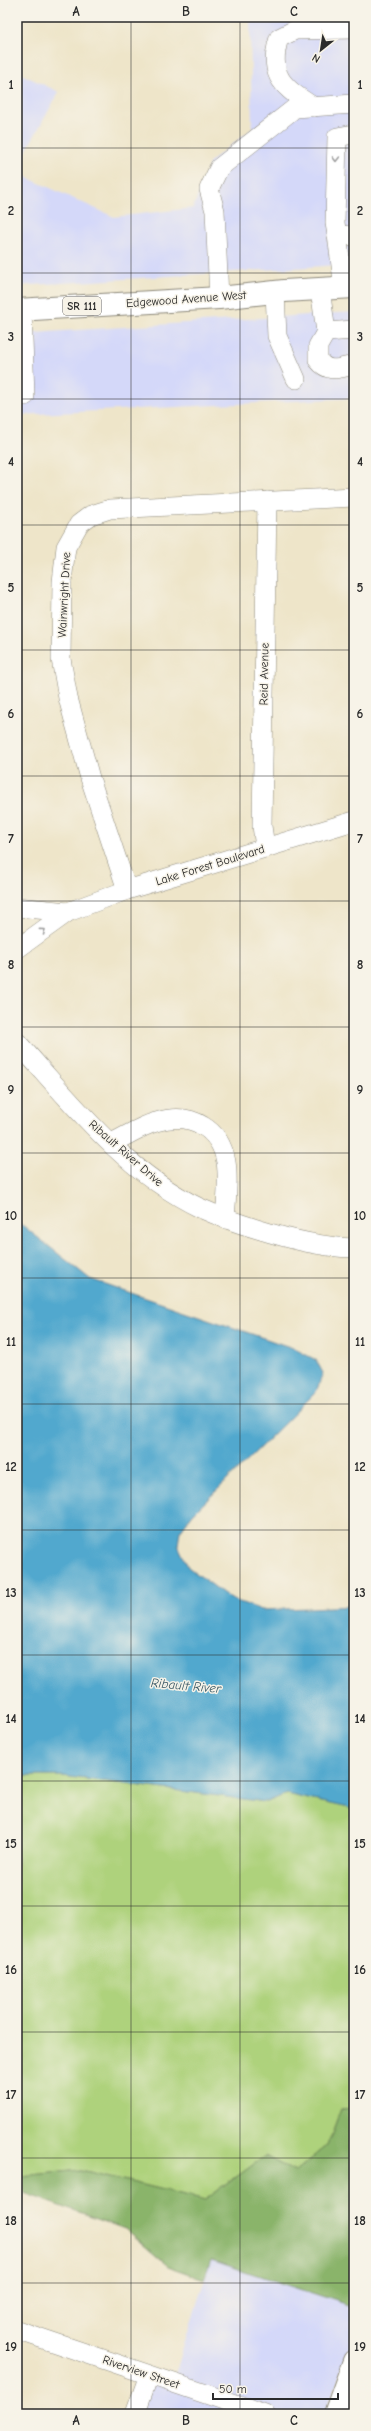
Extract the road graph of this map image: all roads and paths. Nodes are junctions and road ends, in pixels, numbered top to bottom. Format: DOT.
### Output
graph roads {
  1 [pos="354,29"];
  2 [pos="354,104"];
  3 [pos="314,107"];
  4 [pos="354,134"];
  5 [pos="346,236"];
  6 [pos="349,288"];
  7 [pos="320,289"];
  8 [pos="275,292"];
  9 [pos="219,298"];
  10 [pos="19,310"];
  11 [pos="354,330"];
  12 [pos="326,332"];
  13 [pos="354,364"];
  14 [pos="296,379"];
  15 [pos="17,396"];
  16 [pos="354,497"];
  17 [pos="267,501"];
  18 [pos="354,821"];
  19 [pos="265,847"];
  20 [pos="127,890"];
  21 [pos="17,907"];
  22 [pos="68,912"];
  23 [pos="17,949"];
  24 [pos="17,1042"];
  25 [pos="112,1144"];
  26 [pos="225,1219"];
  27 [pos="354,1248"];
  28 [pos="17,2330"];
  29 [pos="354,2361"];
  30 [pos="149,2375"];
  31 [pos="135,2414"];
  32 [pos="265,2414"];
  33 [pos="335,2414"];
  1 -- 3 [label="street"];
  2 -- 3 [label="street"];
  3 -- 9 [label="street"];
  4 -- 5 [label="street, one-way"];
  5 -- 6 [label="street"];
  6 -- 7 [label="main road, Edgewood Avenue West / SR 111"];
  7 -- 8 [label="main road, Edgewood Avenue West / SR 111"];
  7 -- 12 [label="street"];
  8 -- 9 [label="main road, Edgewood Avenue West / SR 111"];
  8 -- 14 [label="street"];
  9 -- 10 [label="main road, Edgewood Avenue West / SR 111"];
  10 -- 15 [label="street"];
  11 -- 12 [label="street"];
  12 -- 13 [label="street"];
  16 -- 17 [label="street, Wainwright Drive"];
  17 -- 19 [label="street, Reid Avenue"];
  17 -- 20 [label="street, Wainwright Drive"];
  18 -- 19 [label="street, Lake Forest Boulevard"];
  19 -- 20 [label="street, Lake Forest Boulevard"];
  20 -- 22 [label="street, Lake Forest Boulevard"];
  21 -- 22 [label="street, Lake Forest Boulevard"];
  23 -- 22 [label="street, Lake Forest Boulevard, one-way"];
  24 -- 25 [label="street, Ribault River Drive"];
  25 -- 26 [label="street, Ribault River Drive"];
  25 -- 26 [label="street"];
  26 -- 27 [label="street, Ribault River Drive"];
  28 -- 30 [label="street, Riverview Street"];
  29 -- 33 [label="main road"];
  30 -- 31 [label="street"];
  30 -- 32 [label="street, Riverview Street"];
}
